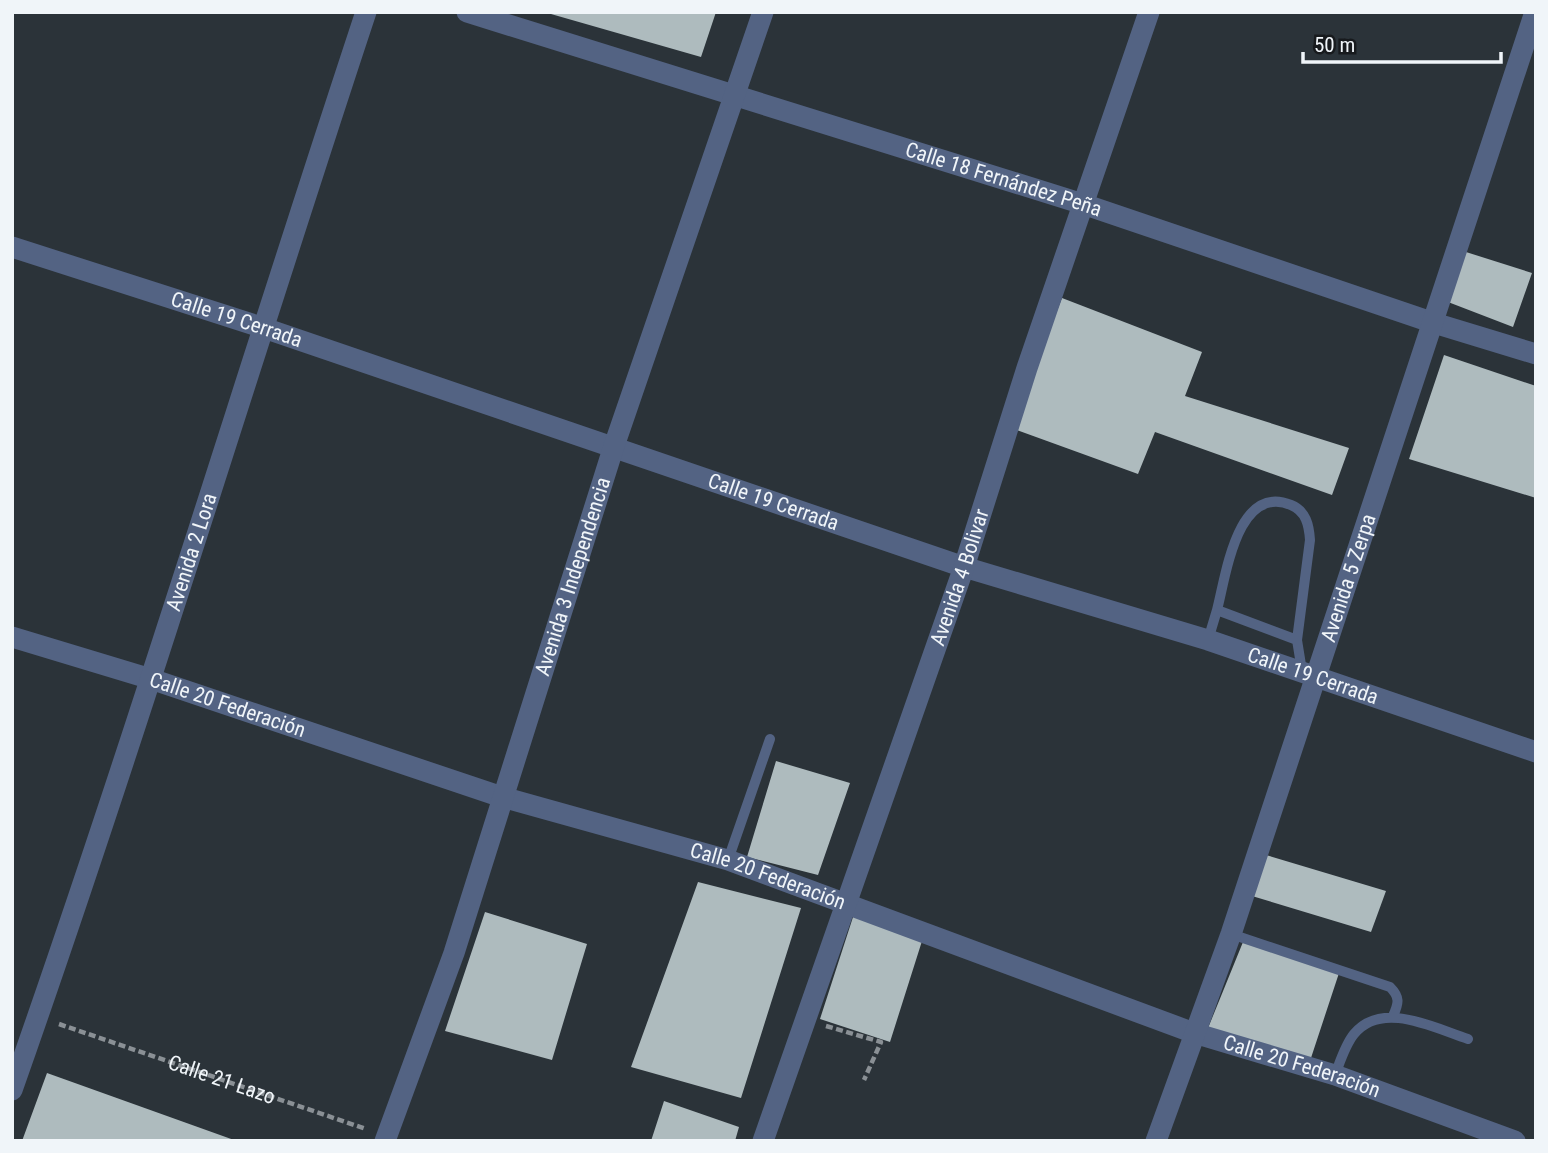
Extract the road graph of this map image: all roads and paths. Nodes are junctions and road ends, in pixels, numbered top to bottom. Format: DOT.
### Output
graph roads {
  1 [pos="366,12"];
  2 [pos="467,12"];
  3 [pos="763,12"];
  4 [pos="1149,12"];
  5 [pos="1535,12"];
  6 [pos="736,95"];
  7 [pos="1083,204"];
  8 [pos="12,247"];
  9 [pos="1434,323"];
  10 [pos="261,327"];
  11 [pos="1536,354"];
  12 [pos="613,449"];
  13 [pos="964,567"];
  14 [pos="1217,610"];
  15 [pos="12,637"];
  16 [pos="1208,640"];
  17 [pos="1297,640"];
  18 [pos="1309,674"];
  19 [pos="151,679"];
  20 [pos="770,738"];
  21 [pos="1536,752"];
  22 [pos="502,797"];
  23 [pos="728,860"];
  24 [pos="848,902"];
  25 [pos="1231,934"];
  26 [pos="1393,1016"];
  27 [pos="38,1017"];
  28 [pos="805,1019"];
  29 [pos="1194,1033"];
  30 [pos="1468,1039"];
  31 [pos="1335,1075"];
  32 [pos="864,1080"];
  33 [pos="12,1090"];
  34 [pos="392,1139"];
  35 [pos="763,1141"];
  36 [pos="1156,1141"];
  37 [pos="1515,1141"];
  1 -- 10 [label="street, Avenida 2 Lora"];
  2 -- 6 [label="street, Calle 18 Fernández Peña"];
  3 -- 6 [label="street, Avenida 3 Independencia"];
  4 -- 7 [label="street, Avenida 4 Bolivar"];
  5 -- 9 [label="street, Avenida 5 Zerpa"];
  6 -- 7 [label="street, Calle 18 Fernández Peña"];
  6 -- 12 [label="street, Avenida 3 Independencia"];
  7 -- 9 [label="street, Calle 18 Fernández Peña"];
  7 -- 13 [label="street, Avenida 4 Bolivar"];
  8 -- 10 [label="street, Calle 19 Cerrada"];
  9 -- 11 [label="street, Calle 18 Fernández Peña"];
  9 -- 18 [label="street, Avenida 5 Zerpa"];
  10 -- 12 [label="street, Calle 19 Cerrada"];
  10 -- 19 [label="street, Avenida 2 Lora"];
  12 -- 13 [label="street, Calle 19 Cerrada"];
  12 -- 22 [label="street, Avenida 3 Independencia"];
  13 -- 16 [label="street, Calle 19 Cerrada"];
  13 -- 24 [label="street, Avenida 4 Bolivar"];
  14 -- 16 [label="lane"];
  14 -- 17 [label="lane"];
  14 -- 17 [label="lane"];
  15 -- 19 [label="street, Calle 20 Federación"];
  16 -- 18 [label="street, Calle 19 Cerrada"];
  17 -- 18 [label="lane"];
  18 -- 21 [label="street, Calle 19 Cerrada"];
  18 -- 25 [label="street, Avenida 5 Zerpa"];
  19 -- 22 [label="street, Calle 20 Federación"];
  19 -- 27 [label="street, Avenida 2 Lora"];
  20 -- 23 [label="lane"];
  22 -- 23 [label="street, Calle 20 Federación"];
  22 -- 34 [label="street, Avenida 3 Independencia"];
  23 -- 24 [label="street, Calle 20 Federación"];
  24 -- 28 [label="street, Avenida 4 Bolivar"];
  24 -- 29 [label="street, Calle 20 Federación"];
  25 -- 26 [label="lane"];
  25 -- 29 [label="street, Avenida 5 Zerpa"];
  26 -- 30 [label="lane"];
  26 -- 31 [label="lane"];
  27 -- 33 [label="street, Avenida 2 Lora"];
  27 -- 34 [label="path, Calle 21 Lazo"];
  28 -- 32 [label="path"];
  28 -- 35 [label="street, Avenida 4 Bolivar"];
  29 -- 31 [label="street, Calle 20 Federación"];
  29 -- 36 [label="street, Avenida 5 Zerpa"];
  31 -- 37 [label="street, Calle 20 Federación"];
}
